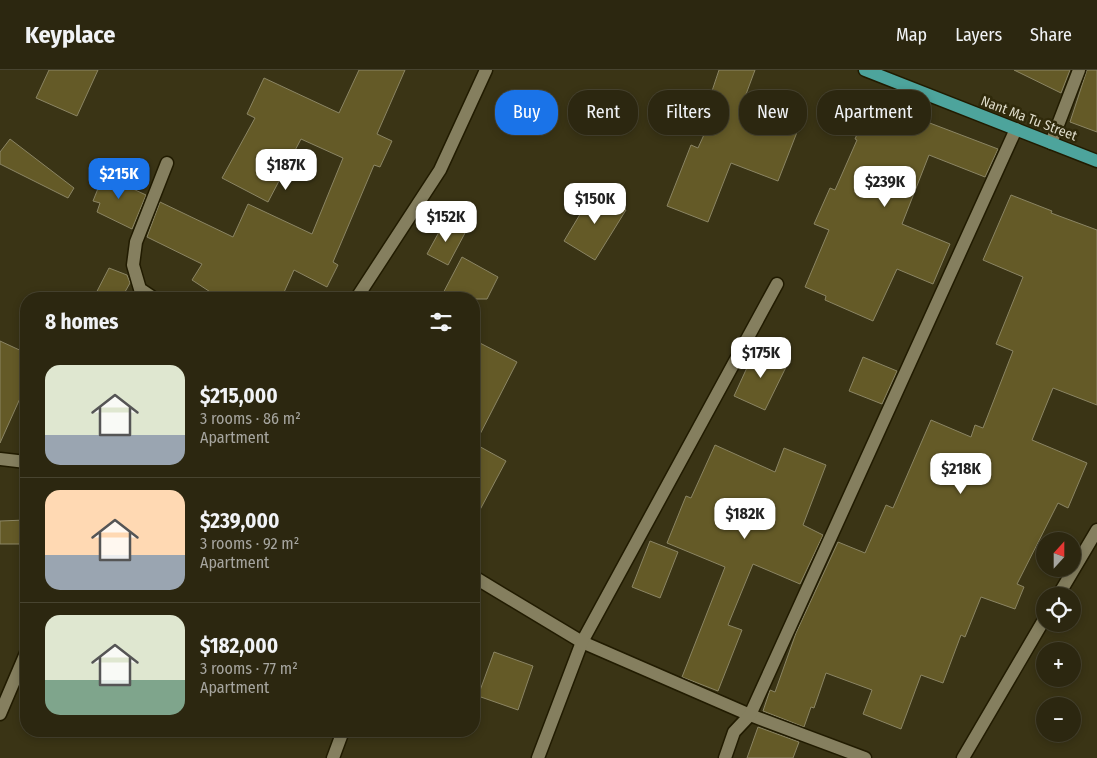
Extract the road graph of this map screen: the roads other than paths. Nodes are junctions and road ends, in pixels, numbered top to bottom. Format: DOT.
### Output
graph roads {
  1 [pos="486,70"];
  2 [pos="866,70"];
  3 [pos="1079,70"];
  4 [pos="1016,129"];
  5 [pos="1051,143"];
  6 [pos="1097,161"];
  7 [pos="166,162"];
  8 [pos="777,284"];
  9 [pos="144,292"];
  10 [pos="361,292"];
  11 [pos="0,459"];
  12 [pos="20,461"];
  13 [pos="1097,530"];
  14 [pos="480,581"];
  15 [pos="1063,587"];
  16 [pos="1037,632"];
  17 [pos="582,642"];
  18 [pos="20,667"];
  19 [pos="0,714"];
  20 [pos="750,715"];
  21 [pos="341,737"];
  22 [pos="333,758"];
  23 [pos="538,758"];
  24 [pos="725,758"];
  25 [pos="864,758"];
  26 [pos="963,758"];
  1 -- 10 [label="street"];
  2 -- 4 [label="main road, Nant Ma Tu Street"];
  3 -- 5 [label="street"];
  4 -- 5 [label="main road, Nant Ma Tu Street"];
  4 -- 20 [label="street"];
  5 -- 6 [label="main road, Nant Ma Tu Street"];
  7 -- 9 [label="street"];
  8 -- 17 [label="street"];
  11 -- 12 [label="street"];
  13 -- 15 [label="street"];
  14 -- 17 [label="street"];
  16 -- 26 [label="street"];
  17 -- 20 [label="street"];
  17 -- 23 [label="street"];
  18 -- 19 [label="street"];
  20 -- 24 [label="street"];
  20 -- 25 [label="street"];
  21 -- 22 [label="street"];
}
